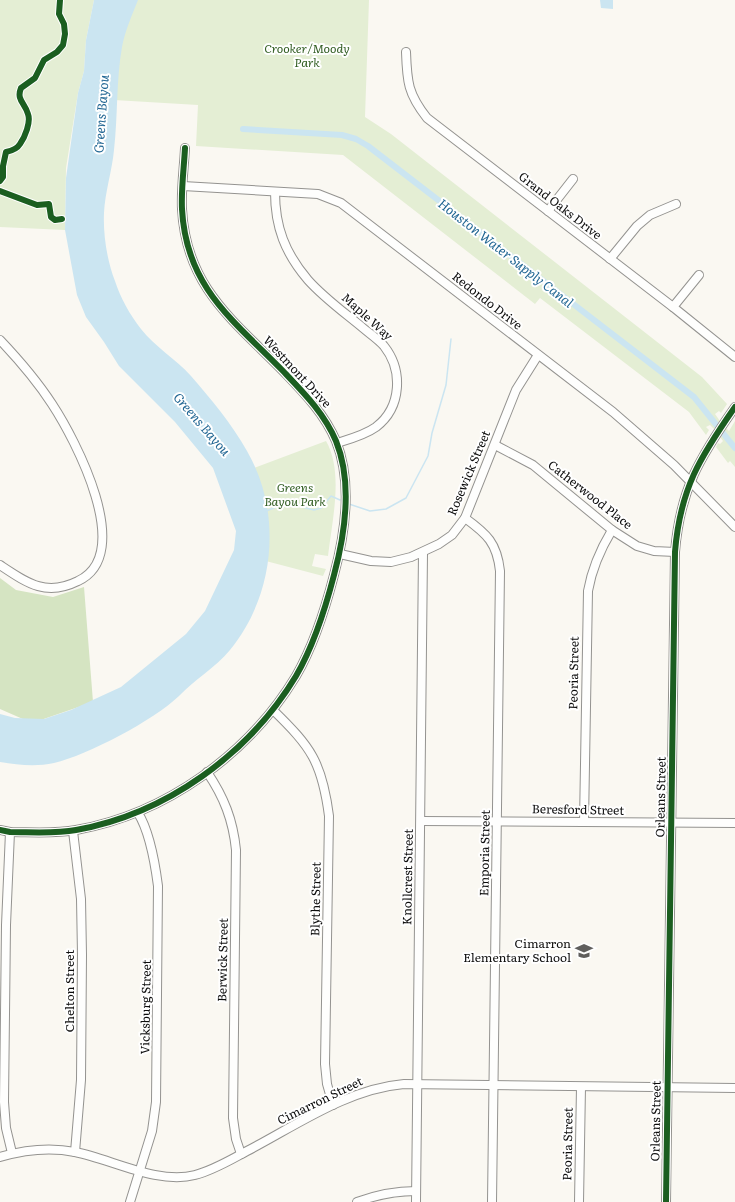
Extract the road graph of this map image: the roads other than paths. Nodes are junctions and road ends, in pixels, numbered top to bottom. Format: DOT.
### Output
graph roads {
  1 [pos="406,52"];
  2 [pos="185,148"];
  3 [pos="573,180"];
  4 [pos="183,186"];
  5 [pos="275,192"];
  6 [pos="676,204"];
  7 [pos="548,211"];
  8 [pos="610,260"];
  9 [pos="699,275"];
  10 [pos="673,307"];
  11 [pos="0,340"];
  12 [pos="538,355"];
  13 [pos="735,357"];
  14 [pos="735,406"];
  15 [pos="337,443"];
  16 [pos="495,445"];
  17 [pos="690,482"];
  18 [pos="466,518"];
  19 [pos="735,527"];
  20 [pos="612,530"];
  21 [pos="675,552"];
  22 [pos="423,553"];
  23 [pos="340,554"];
  24 [pos="0,565"];
  25 [pos="273,710"];
  26 [pos="207,772"];
  27 [pos="138,812"];
  28 [pos="421,821"];
  29 [pos="498,821"];
  30 [pos="584,822"];
  31 [pos="671,822"];
  32 [pos="735,823"];
  33 [pos="0,830"];
  34 [pos="73,831"];
  35 [pos="10,832"];
  36 [pos="3,958"];
  37 [pos="417,1084"];
  38 [pos="494,1085"];
  39 [pos="581,1087"];
  40 [pos="668,1088"];
  41 [pos="735,1088"];
  42 [pos="333,1105"];
  43 [pos="75,1152"];
  44 [pos="12,1153"];
  45 [pos="241,1154"];
  46 [pos="0,1157"];
  47 [pos="141,1170"];
  48 [pos="416,1191"];
  49 [pos="130,1202"];
  50 [pos="357,1202"];
  51 [pos="416,1202"];
  52 [pos="492,1202"];
  53 [pos="580,1202"];
  54 [pos="666,1202"];
  1 -- 7 [label="street, Grand Oaks Drive"];
  2 -- 4 [label="street, Westmont Drive"];
  3 -- 7 [label="street"];
  4 -- 5 [label="street, Redondo Drive"];
  4 -- 15 [label="street, Westmont Drive"];
  5 -- 12 [label="street, Redondo Drive"];
  5 -- 15 [label="street, Maple Way"];
  6 -- 8 [label="street"];
  7 -- 8 [label="street, Grand Oaks Drive"];
  8 -- 10 [label="street, Grand Oaks Drive"];
  9 -- 10 [label="street"];
  10 -- 13 [label="street, Grand Oaks Drive"];
  11 -- 24 [label="street"];
  12 -- 16 [label="street, Rosewick Street"];
  12 -- 17 [label="street, Redondo Drive"];
  14 -- 17 [label="street, Orleans Street"];
  15 -- 23 [label="street, Westmont Drive"];
  16 -- 18 [label="street, Rosewick Street"];
  16 -- 20 [label="street, Catherwood Place"];
  17 -- 19 [label="street, Redondo Drive"];
  17 -- 21 [label="street, Orleans Street"];
  18 -- 22 [label="street, Rosewick Street"];
  18 -- 29 [label="street, Emporia Street"];
  20 -- 21 [label="street, Catherwood Place"];
  20 -- 30 [label="street, Peoria Street"];
  21 -- 31 [label="street, Orleans Street"];
  22 -- 23 [label="street, Rosewick Street"];
  22 -- 28 [label="street, Knollcrest Street"];
  23 -- 25 [label="street, Westmont Drive"];
  25 -- 26 [label="street, Westmont Drive"];
  25 -- 42 [label="street, Blythe Street"];
  26 -- 27 [label="street, Westmont Drive"];
  26 -- 45 [label="street, Berwick Street"];
  27 -- 34 [label="street, Westmont Drive"];
  27 -- 47 [label="street, Vicksburg Street"];
  28 -- 29 [label="street, Beresford Street"];
  28 -- 37 [label="street, Knollcrest Street"];
  29 -- 30 [label="street, Beresford Street"];
  29 -- 38 [label="street, Emporia Street"];
  30 -- 31 [label="street, Beresford Street"];
  31 -- 32 [label="street, Beresford Street"];
  31 -- 40 [label="street, Orleans Street"];
  33 -- 35 [label="street, Westmont Drive"];
  34 -- 35 [label="street, Westmont Drive"];
  34 -- 43 [label="street, Chelton Street"];
  35 -- 36 [label="street"];
  36 -- 44 [label="street"];
  37 -- 38 [label="street, Cimarron Street"];
  37 -- 42 [label="street, Cimarron Street"];
  37 -- 48 [label="street, Knollcrest Street"];
  38 -- 39 [label="street, Cimarron Street"];
  38 -- 52 [label="street, Emporia Street"];
  39 -- 40 [label="street, Cimarron Street"];
  39 -- 53 [label="street, Peoria Street"];
  40 -- 41 [label="street, Cimarron Street"];
  40 -- 54 [label="street, Orleans Street"];
  42 -- 45 [label="street, Cimarron Street"];
  43 -- 44 [label="street, Cimarron Street"];
  43 -- 47 [label="street, Cimarron Street"];
  44 -- 46 [label="street, Cimarron Street"];
  45 -- 47 [label="street, Cimarron Street"];
  47 -- 49 [label="street, Vicksburg Street"];
  48 -- 50 [label="street"];
  48 -- 51 [label="street, Knollcrest Street"];
}
